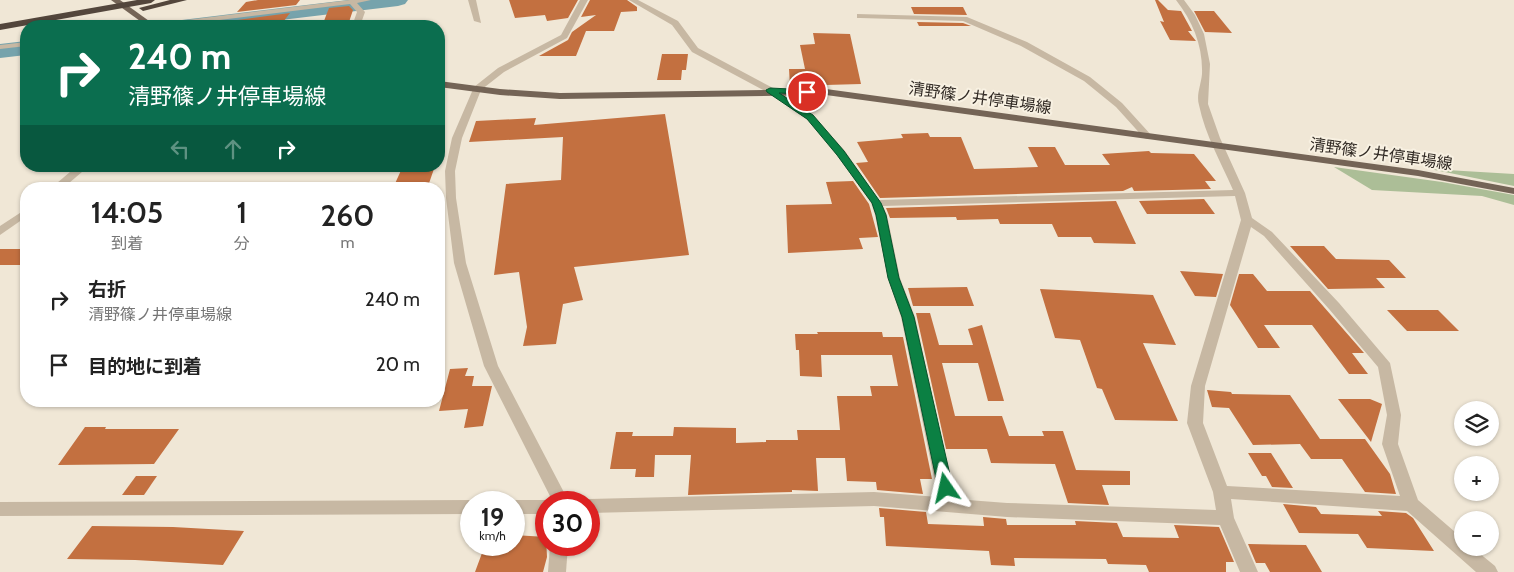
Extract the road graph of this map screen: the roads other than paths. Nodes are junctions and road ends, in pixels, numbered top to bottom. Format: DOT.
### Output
graph roads {
  1 [pos="152,0"];
  2 [pos="183,0"];
  3 [pos="367,0"];
  4 [pos="472,0"];
  5 [pos="584,0"];
  6 [pos="633,0"];
  7 [pos="1180,0"];
  8 [pos="118,3"];
  9 [pos="355,3"];
  10 [pos="131,10"];
  11 [pos="860,16"];
  12 [pos="34,20"];
  13 [pos="80,20"];
  14 [pos="145,20"];
  15 [pos="206,20"];
  16 [pos="358,20"];
  17 [pos="478,21"];
  18 [pos="20,23"];
  19 [pos="0,27"];
  20 [pos="20,32"];
  21 [pos="0,35"];
  22 [pos="20,45"];
  23 [pos="0,47"];
  24 [pos="445,85"];
  25 [pos="477,89"];
  26 [pos="770,90"];
  27 [pos="1147,136"];
  28 [pos="1218,147"];
  29 [pos="76,172"];
  30 [pos="64,182"];
  31 [pos="1514,191"];
  32 [pos="1240,193"];
  33 [pos="876,203"];
  34 [pos="20,217"];
  35 [pos="1247,220"];
  36 [pos="0,232"];
  37 [pos="555,491"];
  38 [pos="1221,492"];
  39 [pos="948,504"];
  40 [pos="1411,504"];
  41 [pos="600,506"];
  42 [pos="460,507"];
  43 [pos="0,509"];
  44 [pos="1226,518"];
  45 [pos="558,556"];
  46 [pos="556,572"];
  47 [pos="1249,572"];
  48 [pos="1490,572"];
  1 -- 8 [label="highway"];
  2 -- 10 [label="highway"];
  3 -- 9 [label="street"];
  4 -- 17 [label="street"];
  5 -- 25 [label="street"];
  6 -- 26 [label="street"];
  7 -- 28 [label="street"];
  8 -- 10 [label="main road"];
  8 -- 12 [label="highway"];
  9 -- 15 [label="street"];
  9 -- 16 [label="street"];
  10 -- 13 [label="highway"];
  10 -- 14 [label="main road"];
  11 -- 27 [label="street"];
  18 -- 19 [label="highway"];
  20 -- 21 [label="highway"];
  22 -- 23 [label="street"];
  24 -- 25 [label="main road, 清野篠ノ井停車場線"];
  25 -- 26 [label="main road, 清野篠ノ井停車場線"];
  25 -- 37 [label="street"];
  26 -- 27 [label="main road, 清野篠ノ井停車場線"];
  26 -- 33 [label="street"];
  27 -- 28 [label="main road, 清野篠ノ井停車場線"];
  28 -- 31 [label="main road, 清野篠ノ井停車場線"];
  28 -- 32 [label="street"];
  29 -- 30 [label="street"];
  32 -- 33 [label="street"];
  32 -- 35 [label="street"];
  33 -- 39 [label="street"];
  34 -- 36 [label="street"];
  35 -- 38 [label="street"];
  35 -- 40 [label="street"];
  38 -- 40 [label="street"];
  38 -- 44 [label="street"];
  39 -- 41 [label="street"];
  39 -- 44 [label="street"];
  40 -- 48 [label="street"];
  42 -- 43 [label="street"];
  44 -- 47 [label="street"];
  45 -- 46 [label="street"];
}
